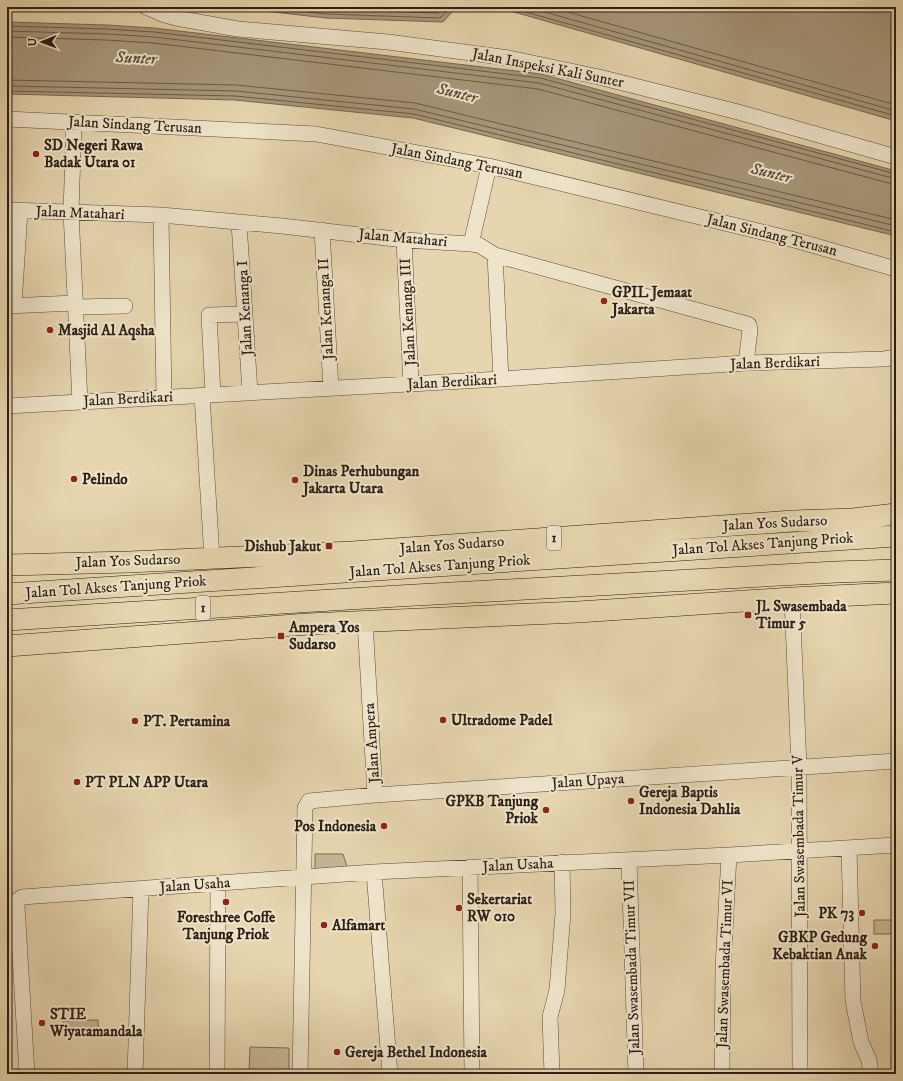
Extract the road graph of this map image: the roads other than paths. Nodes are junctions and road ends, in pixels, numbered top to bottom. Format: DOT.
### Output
graph roads {
  1 [pos="146,7"];
  2 [pos="7,119"];
  3 [pos="74,122"];
  4 [pos="896,157"];
  5 [pos="488,166"];
  6 [pos="13,211"];
  7 [pos="72,212"];
  8 [pos="161,215"];
  9 [pos="240,223"];
  10 [pos="322,230"];
  11 [pos="404,240"];
  12 [pos="471,244"];
  13 [pos="495,256"];
  14 [pos="896,269"];
  15 [pos="76,305"];
  16 [pos="11,306"];
  17 [pos="125,306"];
  18 [pos="245,314"];
  19 [pos="896,356"];
  20 [pos="746,363"];
  21 [pos="501,379"];
  22 [pos="411,384"];
  23 [pos="331,388"];
  24 [pos="250,392"];
  25 [pos="208,395"];
  26 [pos="164,397"];
  27 [pos="80,402"];
  28 [pos="7,406"];
  29 [pos="896,514"];
  30 [pos="896,536"];
  31 [pos="212,558"];
  32 [pos="7,565"];
  33 [pos="896,570"];
  34 [pos="896,593"];
  35 [pos="7,594"];
  36 [pos="398,596"];
  37 [pos="792,598"];
  38 [pos="7,620"];
  39 [pos="365,621"];
  40 [pos="7,633"];
  41 [pos="7,646"];
  42 [pos="896,761"];
  43 [pos="799,767"];
  44 [pos="376,795"];
  45 [pos="896,845"];
  46 [pos="849,848"];
  47 [pos="800,851"];
  48 [pos="729,855"];
  49 [pos="629,860"];
  50 [pos="562,862"];
  51 [pos="470,867"];
  52 [pos="374,872"];
  53 [pos="305,876"];
  54 [pos="218,884"];
  55 [pos="141,889"];
  56 [pos="27,1074"];
  57 [pos="135,1074"];
  58 [pos="217,1074"];
  59 [pos="300,1074"];
  60 [pos="390,1074"];
  61 [pos="472,1074"];
  62 [pos="552,1074"];
  63 [pos="636,1074"];
  64 [pos="722,1074"];
  65 [pos="800,1074"];
  66 [pos="871,1074"];
  1 -- 4 [label="street, Jalan Inspeksi Kali Sunter"];
  2 -- 3 [label="street, Jalan Sindang Terusan"];
  3 -- 5 [label="street, Jalan Sindang Terusan"];
  3 -- 7 [label="street"];
  5 -- 12 [label="street"];
  5 -- 14 [label="street, Jalan Sindang Terusan"];
  6 -- 7 [label="street, Jalan Matahari"];
  6 -- 16 [label="street"];
  7 -- 8 [label="street, Jalan Matahari"];
  7 -- 15 [label="street"];
  8 -- 9 [label="street, Jalan Matahari"];
  8 -- 26 [label="street"];
  9 -- 10 [label="street, Jalan Matahari"];
  9 -- 18 [label="street, Jalan Kenanga I"];
  10 -- 11 [label="street, Jalan Matahari"];
  10 -- 23 [label="street, Jalan Kenanga II"];
  11 -- 12 [label="street, Jalan Matahari"];
  11 -- 22 [label="street, Jalan Kenanga III"];
  12 -- 13 [label="street, Jalan Matahari"];
  13 -- 20 [label="street, Jalan Matahari"];
  13 -- 21 [label="street"];
  15 -- 16 [label="street"];
  15 -- 17 [label="street"];
  15 -- 27 [label="street"];
  18 -- 24 [label="street, Jalan Kenanga I"];
  18 -- 25 [label="street"];
  19 -- 20 [label="street, Jalan Berdikari"];
  20 -- 21 [label="street, Jalan Berdikari"];
  21 -- 22 [label="street, Jalan Berdikari"];
  22 -- 23 [label="street, Jalan Berdikari"];
  23 -- 24 [label="street, Jalan Berdikari"];
  24 -- 25 [label="street, Jalan Berdikari"];
  25 -- 26 [label="street, Jalan Berdikari"];
  25 -- 31 [label="street"];
  26 -- 27 [label="street, Jalan Berdikari"];
  27 -- 28 [label="street, Jalan Berdikari"];
  29 -- 31 [label="highway, Jalan Yos Sudarso / 1"];
  30 -- 35 [label="highway, Jalan Tol Akses Tanjung Priok / 1"];
  31 -- 32 [label="highway, Jalan Yos Sudarso / 1"];
  33 -- 36 [label="highway, Jalan Tol Akses Tanjung Priok / 1"];
  34 -- 37 [label="highway, 1"];
  36 -- 38 [label="highway, Jalan Tol Akses Tanjung Priok / 1"];
  36 -- 40 [label="highway"];
  37 -- 39 [label="highway, 1"];
  37 -- 43 [label="street, Jalan Swasembada Timur V"];
  39 -- 41 [label="highway, 1"];
  39 -- 44 [label="street, Jalan Ampera"];
  42 -- 43 [label="street, Jalan Upaya"];
  43 -- 44 [label="street, Jalan Upaya"];
  43 -- 47 [label="street, Jalan Swasembada Timur V"];
  44 -- 53 [label="street, Jalan Ampera"];
  45 -- 46 [label="street, Jalan Usaha"];
  46 -- 47 [label="street, Jalan Usaha"];
  46 -- 66 [label="street"];
  47 -- 48 [label="street, Jalan Usaha"];
  47 -- 65 [label="street, Jalan Swasembada Timur V"];
  48 -- 49 [label="street, Jalan Usaha"];
  48 -- 64 [label="street, Jalan Swasembada Timur VI"];
  49 -- 50 [label="street, Jalan Usaha"];
  49 -- 63 [label="street, Jalan Swasembada Timur VII"];
  50 -- 51 [label="street, Jalan Usaha"];
  50 -- 62 [label="street"];
  51 -- 52 [label="street, Jalan Usaha"];
  51 -- 61 [label="street"];
  52 -- 53 [label="street, Jalan Usaha"];
  52 -- 60 [label="street"];
  53 -- 54 [label="street, Jalan Usaha"];
  53 -- 59 [label="street"];
  54 -- 55 [label="street, Jalan Usaha"];
  54 -- 58 [label="street"];
  55 -- 56 [label="street, Jalan Usaha"];
  55 -- 57 [label="street"];
}
